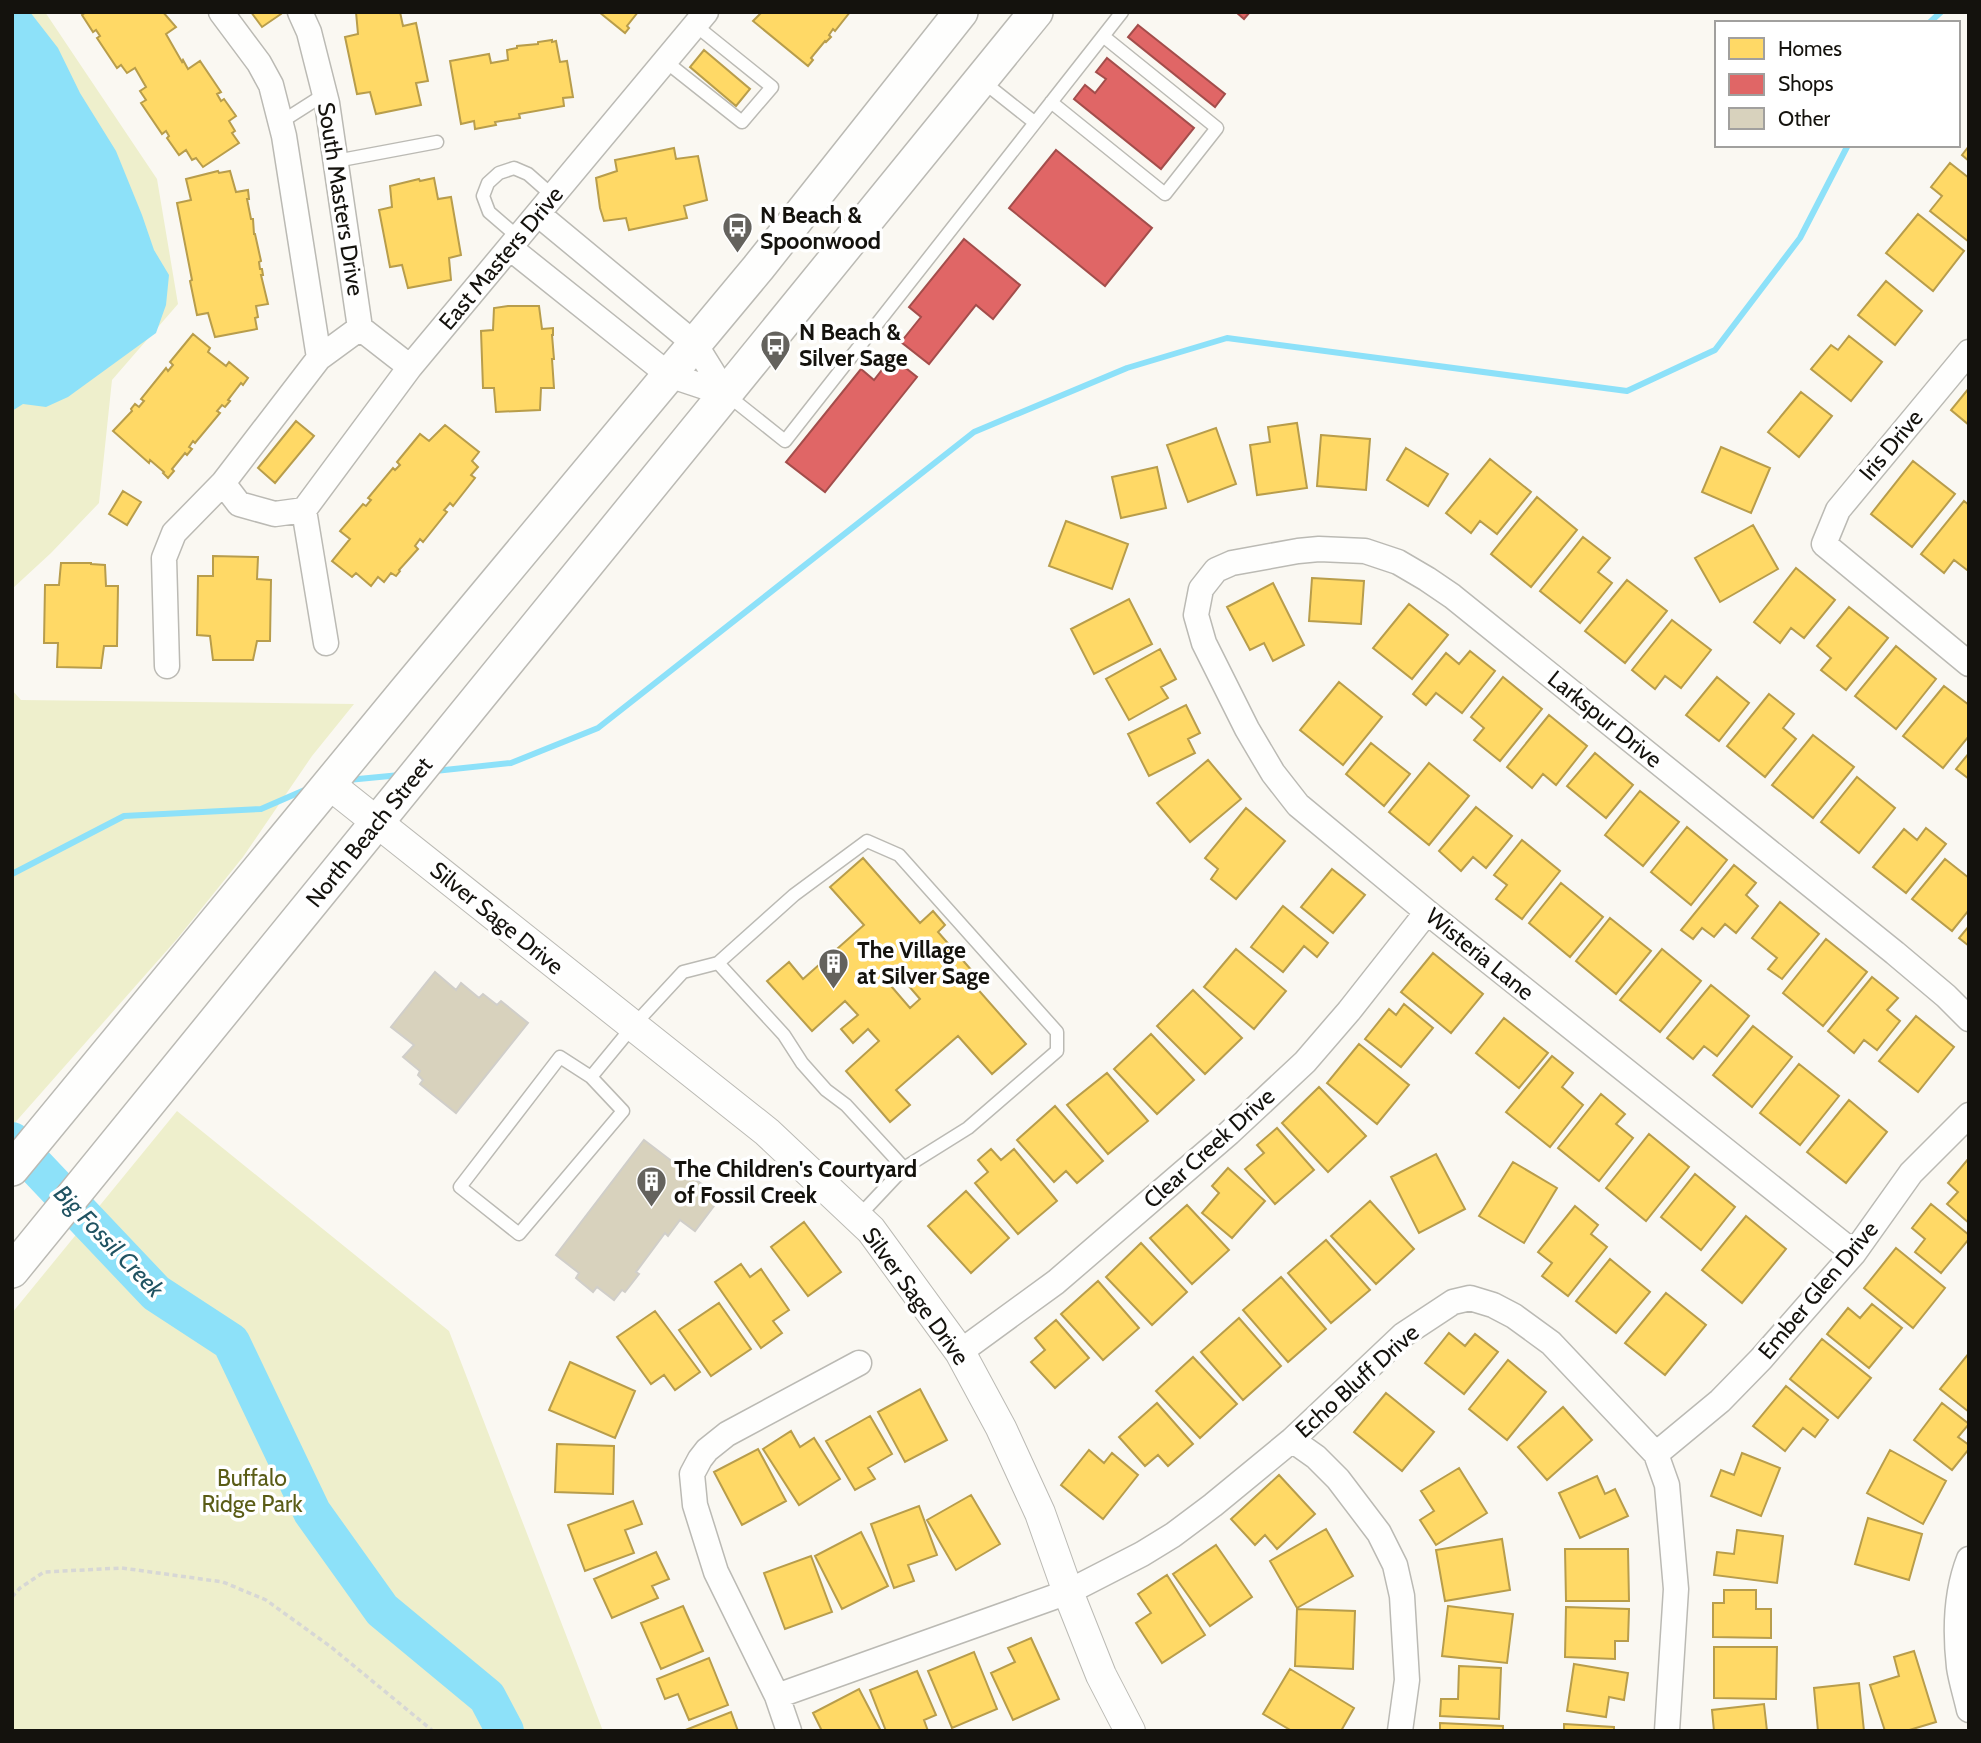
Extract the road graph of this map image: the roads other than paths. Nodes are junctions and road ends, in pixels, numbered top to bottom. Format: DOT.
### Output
graph roads {
  1 [pos="222,12"];
  2 [pos="300,12"];
  3 [pos="961,12"];
  4 [pos="1036,12"];
  5 [pos="1122,12"];
  6 [pos="700,19"];
  7 [pos="1103,36"];
  8 [pos="665,61"];
  9 [pos="981,80"];
  10 [pos="325,94"];
  11 [pos="1051,102"];
  12 [pos="281,122"];
  13 [pos="1034,122"];
  14 [pos="437,142"];
  15 [pos="336,162"];
  16 [pos="546,205"];
  17 [pos="514,242"];
  18 [pos="360,328"];
  19 [pos="695,344"];
  20 [pos="1969,352"];
  21 [pos="319,359"];
  22 [pos="410,367"];
  23 [pos="669,375"];
  24 [pos="726,394"];
  25 [pos="223,483"];
  26 [pos="304,510"];
  27 [pos="1201,589"];
  28 [pos="326,643"];
  29 [pos="1969,664"];
  30 [pos="167,666"];
  31 [pos="330,784"];
  32 [pos="377,822"];
  33 [pos="1427,912"];
  34 [pos="718,963"];
  35 [pos="1969,1019"];
  36 [pos="633,1026"];
  37 [pos="591,1077"];
  38 [pos="1969,1115"];
  39 [pos="904,1168"];
  40 [pos="12,1169"];
  41 [pos="858,1217"];
  42 [pos="1854,1253"];
  43 [pos="12,1271"];
  44 [pos="960,1352"];
  45 [pos="859,1363"];
  46 [pos="1293,1440"];
  47 [pos="1656,1454"];
  48 [pos="1969,1559"];
  49 [pos="1068,1592"];
  50 [pos="777,1696"];
  51 [pos="1969,1710"];
  52 [pos="789,1731"];
  53 [pos="1130,1731"];
  54 [pos="1400,1731"];
  55 [pos="1667,1731"];
  1 -- 12 [label="street, South Masters Drive"];
  2 -- 10 [label="street, South Masters Drive"];
  3 -- 19 [label="main road"];
  4 -- 9 [label="main road, North Beach Street"];
  5 -- 7 [label="lane"];
  6 -- 8 [label="street, East Masters Drive"];
  6 -- 8 [label="lane"];
  7 -- 11 [label="lane"];
  7 -- 11 [label="lane"];
  8 -- 16 [label="street, East Masters Drive"];
  9 -- 13 [label="lane"];
  9 -- 24 [label="main road, North Beach Street"];
  10 -- 12 [label="lane"];
  10 -- 15 [label="street, South Masters Drive"];
  11 -- 13 [label="lane"];
  12 -- 21 [label="street, South Masters Drive"];
  13 -- 24 [label="lane"];
  14 -- 15 [label="lane"];
  15 -- 18 [label="street, South Masters Drive"];
  16 -- 17 [label="street, East Masters Drive"];
  16 -- 17 [label="lane"];
  16 -- 19 [label="street"];
  17 -- 22 [label="street, East Masters Drive"];
  17 -- 23 [label="street"];
  18 -- 21 [label="street"];
  18 -- 22 [label="street, South Masters Drive"];
  19 -- 23 [label="main road"];
  19 -- 24 [label="street"];
  20 -- 29 [label="street, Iris Drive"];
  21 -- 25 [label="street"];
  22 -- 26 [label="street, East Masters Drive"];
  23 -- 24 [label="street"];
  23 -- 31 [label="main road"];
  24 -- 32 [label="main road, North Beach Street"];
  25 -- 26 [label="street"];
  25 -- 30 [label="street"];
  26 -- 28 [label="street"];
  27 -- 33 [label="street, Wisteria Lane"];
  27 -- 35 [label="street, Larkspur Drive"];
  31 -- 32 [label="street, Silver Sage Drive"];
  31 -- 40 [label="main road"];
  32 -- 36 [label="street, Silver Sage Drive"];
  32 -- 43 [label="main road, North Beach Street"];
  33 -- 42 [label="street, Wisteria Lane"];
  33 -- 44 [label="street, Clear Creek Drive"];
  34 -- 36 [label="lane"];
  34 -- 39 [label="lane"];
  34 -- 39 [label="lane"];
  36 -- 37 [label="lane"];
  36 -- 41 [label="street, Silver Sage Drive"];
  37 -- 37 [label="lane"];
  38 -- 42 [label="street, Ember Glen Drive"];
  39 -- 41 [label="lane"];
  41 -- 44 [label="street, Silver Sage Drive"];
  42 -- 47 [label="street, Ember Glen Drive"];
  44 -- 49 [label="street, Silver Sage Drive"];
  45 -- 50 [label="street"];
  46 -- 47 [label="street, Echo Bluff Drive"];
  46 -- 49 [label="street, Echo Bluff Drive"];
  46 -- 54 [label="street"];
  47 -- 55 [label="street, Echo Bluff Drive"];
  48 -- 51 [label="street"];
  49 -- 50 [label="street, Echo Bluff Drive"];
  49 -- 53 [label="street, Silver Sage Drive"];
  50 -- 52 [label="street"];
}
